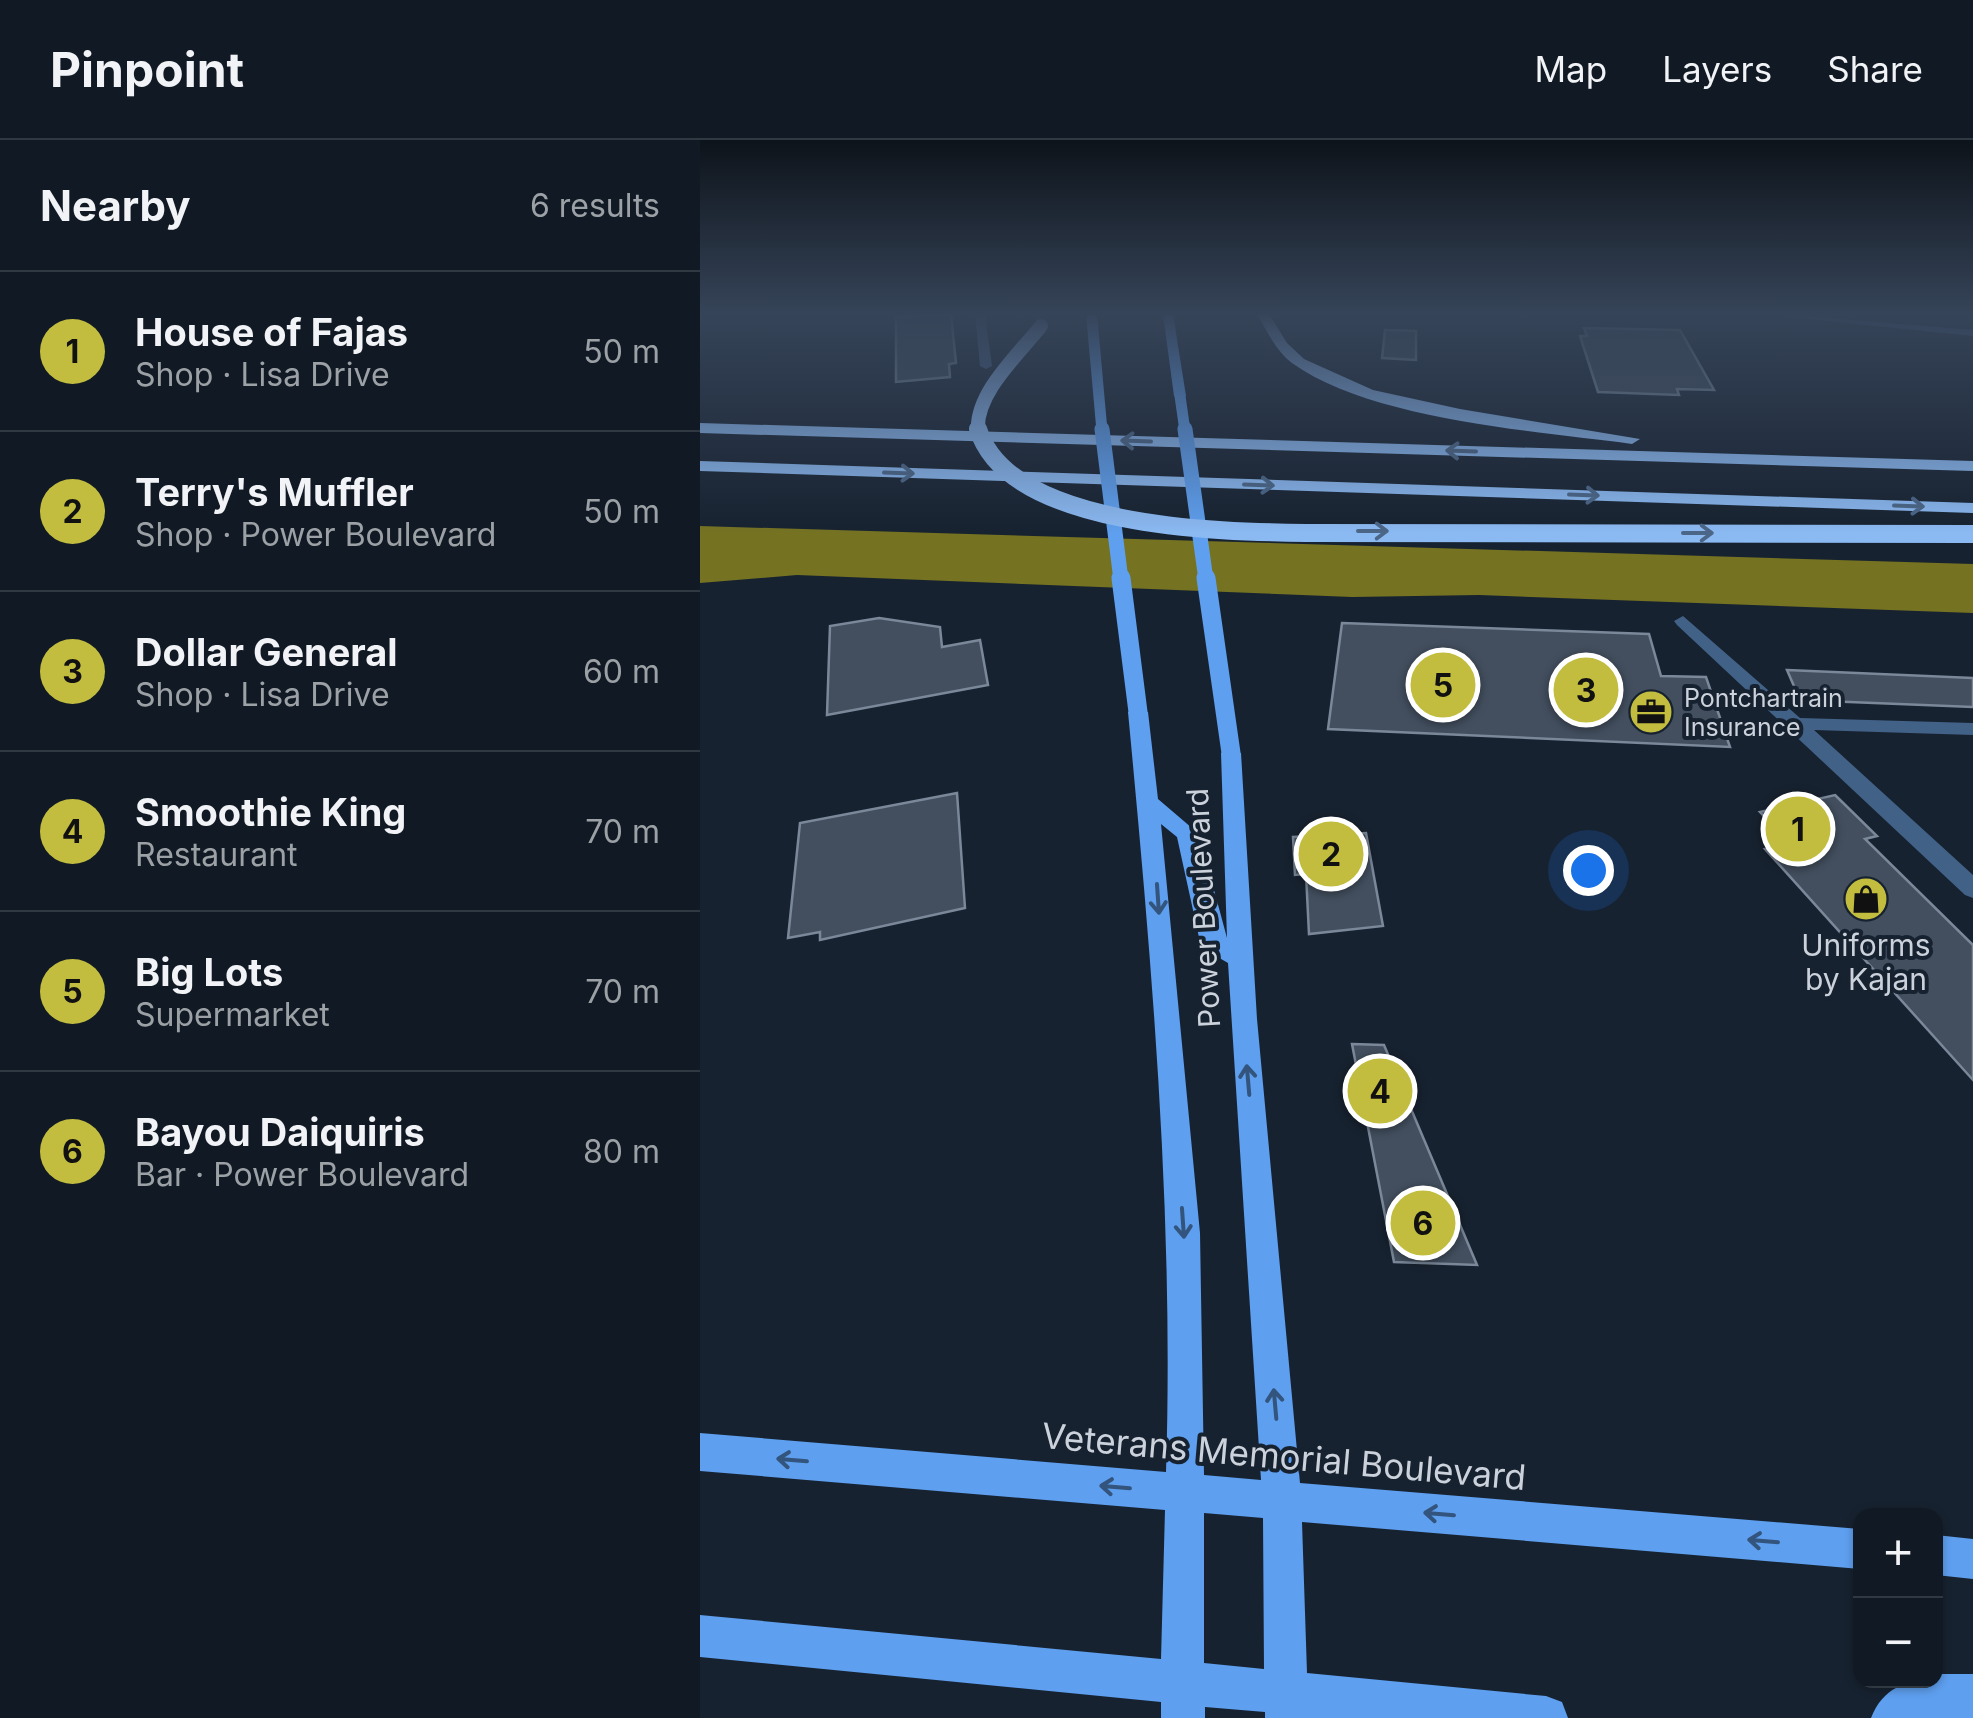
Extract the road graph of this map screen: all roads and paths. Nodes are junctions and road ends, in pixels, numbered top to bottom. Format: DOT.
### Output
graph roads {
  1 [pos="996,388"];
  2 [pos="1100,388"];
  3 [pos="1178,388"];
  4 [pos="1366,388"];
  5 [pos="700,428"];
  6 [pos="1769,460"];
  7 [pos="700,466"];
  8 [pos="1973,466"];
  9 [pos="1973,508"];
  10 [pos="1973,534"];
  11 [pos="1683,621"];
  12 [pos="1798,724"];
  13 [pos="1973,729"];
  14 [pos="1148,802"];
  15 [pos="1973,889"];
  16 [pos="1240,958"];
  17 [pos="700,1452"];
  18 [pos="1187,1492"];
  19 [pos="1282,1501"];
  20 [pos="1853,1548"];
  21 [pos="1943,1556"];
  22 [pos="1973,1558"];
  23 [pos="700,1636"];
  24 [pos="1973,1696"];
  25 [pos="1183,1700"];
  26 [pos="1287,1706"];
  27 [pos="1546,1718"];
  28 [pos="1893,1718"];
  1 -- 10 [label="highway, one-way, bridge"];
  2 -- 14 [label="main road, Power Boulevard, bridge"];
  3 -- 16 [label="main road, Power Boulevard, bridge"];
  4 -- 6 [label="highway"];
  6 -- 5 [label="highway, one-way"];
  6 -- 8 [label="highway"];
  7 -- 9 [label="highway, one-way"];
  11 -- 12 [label="street"];
  12 -- 13 [label="street"];
  12 -- 15 [label="street"];
  14 -- 16 [label="main road"];
  14 -- 18 [label="main road, Power Boulevard, one-way"];
  19 -- 16 [label="main road, Power Boulevard, one-way"];
  18 -- 17 [label="main road, Veterans Memorial Boulevard, one-way"];
  18 -- 19 [label="main road, Veterans Memorial Boulevard"];
  18 -- 25 [label="main road, Power Boulevard"];
  20 -- 19 [label="main road, Veterans Memorial Boulevard, one-way"];
  19 -- 26 [label="main road, Power Boulevard"];
  21 -- 22 [label="main road"];
  23 -- 25 [label="main road"];
  24 -- 28 [label="main road"];
  25 -- 26 [label="main road"];
  26 -- 27 [label="main road"];
}
